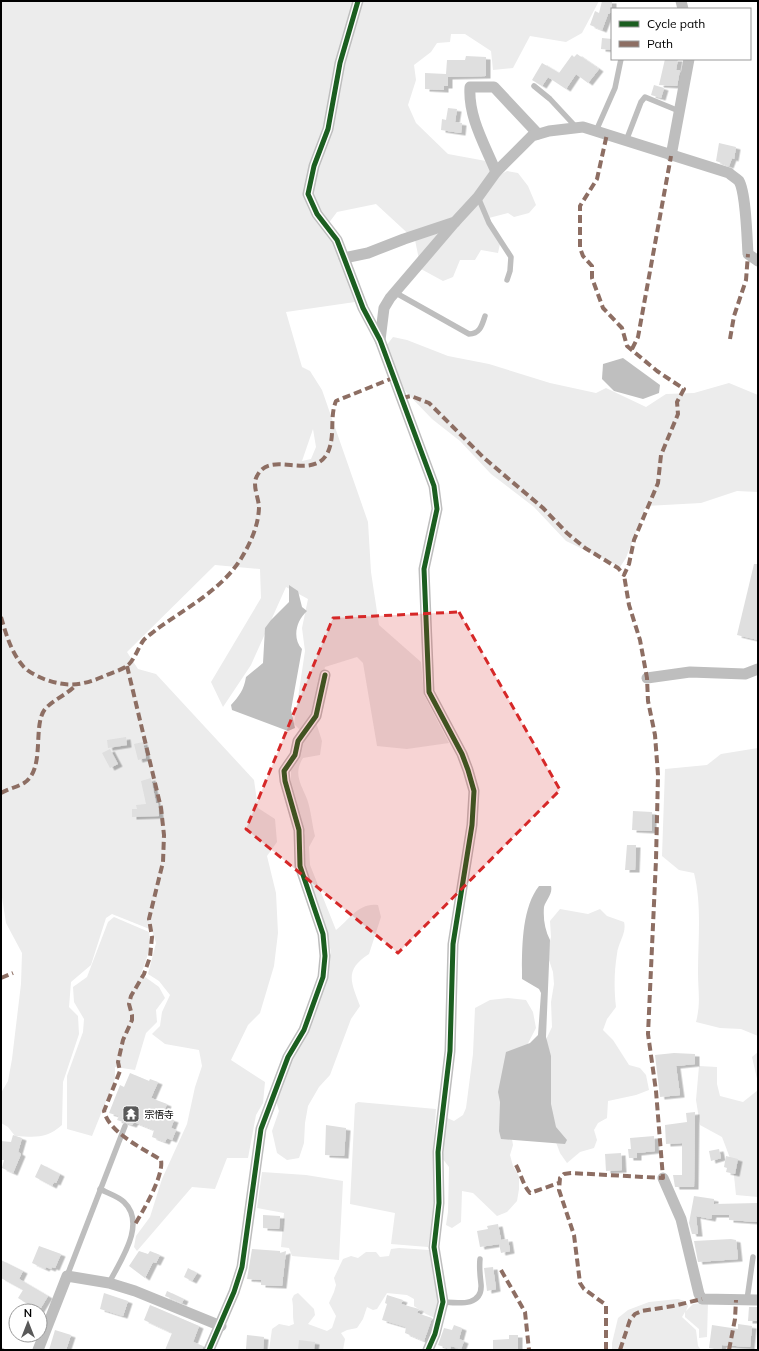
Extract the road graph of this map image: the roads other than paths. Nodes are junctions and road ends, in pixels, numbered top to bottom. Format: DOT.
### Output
graph roads {
  1 [pos="358,1"];
  2 [pos="621,60"];
  3 [pos="688,60"];
  4 [pos="534,86"];
  5 [pos="679,111"];
  6 [pos="576,127"];
  7 [pos="596,131"];
  8 [pos="538,134"];
  9 [pos="626,140"];
  10 [pos="671,156"];
  11 [pos="496,172"];
  12 [pos="478,197"];
  13 [pos="455,222"];
  14 [pos="344,258"];
  15 [pos="758,261"];
  16 [pos="507,280"];
  17 [pos="396,293"];
  18 [pos="485,316"];
  19 [pos="380,340"];
  20 [pos="758,668"];
  21 [pos="325,675"];
  22 [pos="647,678"];
  23 [pos="125,1126"];
  24 [pos="663,1178"];
  25 [pos="100,1189"];
  26 [pos="753,1257"];
  27 [pos="480,1259"];
  28 [pos="67,1276"];
  29 [pos="109,1283"];
  30 [pos="753,1300"];
  31 [pos="443,1302"];
  32 [pos="221,1326"];
  33 [pos="38,1350"];
  34 [pos="209,1350"];
  35 [pos="428,1350"];
  1 -- 14 [label="street"];
  2 -- 7 [label="lane"];
  3 -- 5 [label="street"];
  4 -- 6 [label="lane"];
  5 -- 9 [label="lane"];
  5 -- 10 [label="street"];
  6 -- 7 [label="street"];
  6 -- 8 [label="street"];
  7 -- 9 [label="street"];
  8 -- 11 [label="street"];
  8 -- 11 [label="street"];
  9 -- 10 [label="street"];
  10 -- 15 [label="street"];
  11 -- 12 [label="street"];
  12 -- 13 [label="street"];
  12 -- 16 [label="lane"];
  13 -- 14 [label="street"];
  13 -- 17 [label="street"];
  14 -- 19 [label="street"];
  17 -- 18 [label="lane"];
  17 -- 19 [label="street"];
  19 -- 31 [label="street"];
  20 -- 22 [label="street"];
  21 -- 32 [label="street"];
  23 -- 25 [label="lane"];
  24 -- 30 [label="street"];
  25 -- 28 [label="lane"];
  25 -- 29 [label="lane"];
  26 -- 30 [label="lane"];
  27 -- 31 [label="lane"];
  28 -- 29 [label="street"];
  28 -- 33 [label="street"];
  29 -- 32 [label="street"];
  31 -- 35 [label="street"];
  32 -- 34 [label="street"];
}
